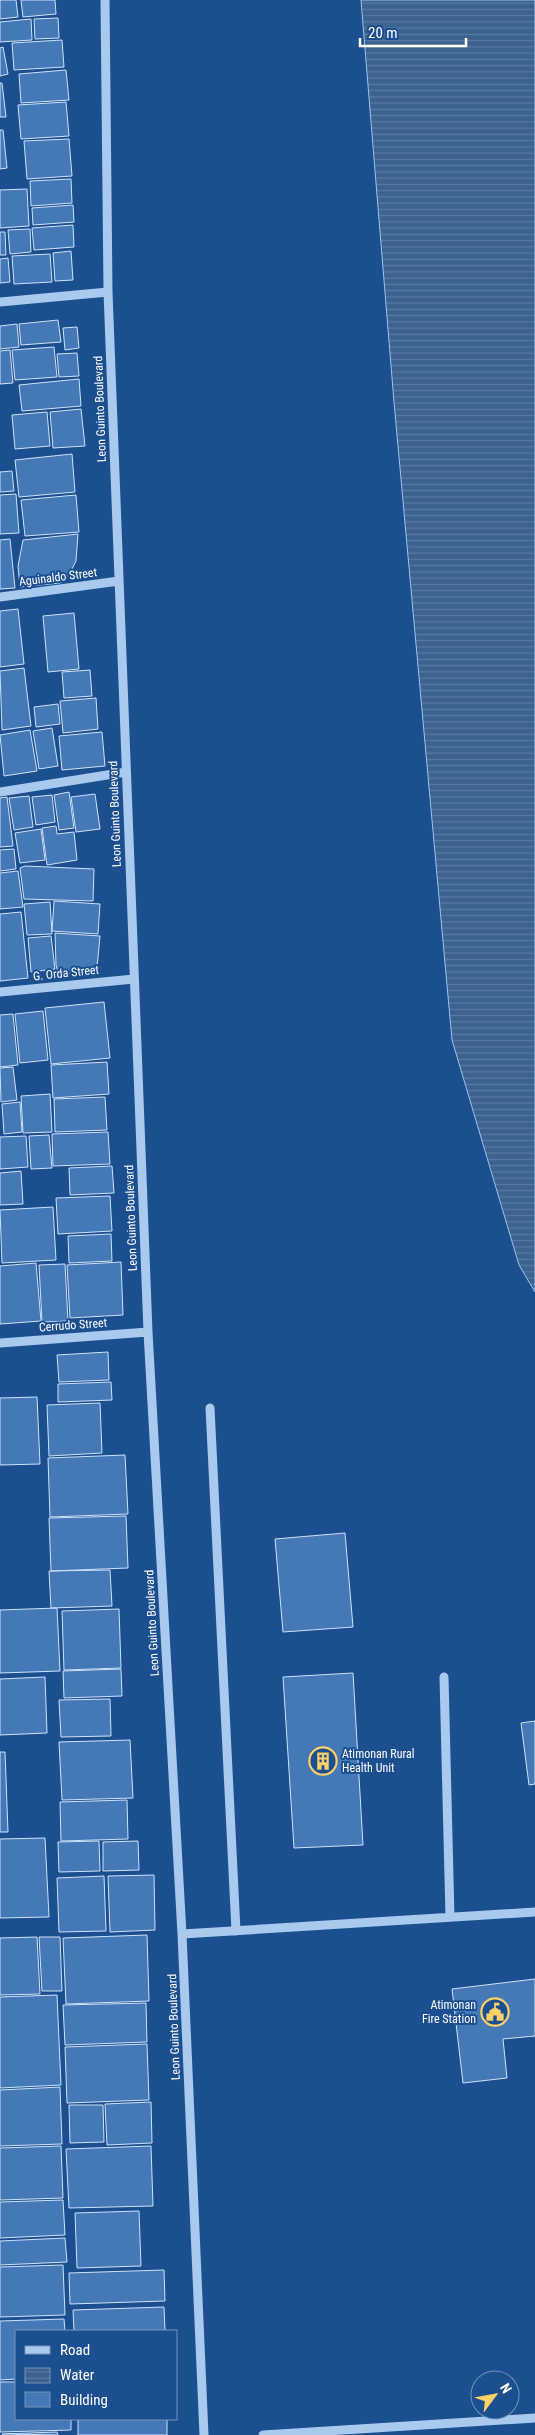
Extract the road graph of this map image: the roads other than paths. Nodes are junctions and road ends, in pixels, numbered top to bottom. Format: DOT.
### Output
graph roads {
  1 [pos="105,0"];
  2 [pos="108,292"];
  3 [pos="0,302"];
  4 [pos="119,582"];
  5 [pos="0,597"];
  6 [pos="126,772"];
  7 [pos="0,792"];
  8 [pos="134,979"];
  9 [pos="0,992"];
  10 [pos="148,1332"];
  11 [pos="0,1344"];
  12 [pos="210,1408"];
  13 [pos="444,1676"];
  14 [pos="535,1912"];
  15 [pos="450,1917"];
  16 [pos="236,1931"];
  17 [pos="182,1934"];
  18 [pos="535,2418"];
  19 [pos="204,2435"];
  20 [pos="263,2435"];
  1 -- 2 [label="street, Leon Guinto Boulevard"];
  2 -- 3 [label="street"];
  2 -- 4 [label="street, Leon Guinto Boulevard"];
  4 -- 5 [label="street, Aguinaldo Street"];
  4 -- 6 [label="street, Leon Guinto Boulevard"];
  6 -- 7 [label="street"];
  6 -- 8 [label="street, Leon Guinto Boulevard"];
  8 -- 9 [label="street, G. Orda Street"];
  8 -- 10 [label="street, Leon Guinto Boulevard"];
  10 -- 11 [label="street, Cerrudo Street"];
  10 -- 17 [label="street, Leon Guinto Boulevard"];
  12 -- 16 [label="street"];
  13 -- 15 [label="street"];
  14 -- 15 [label="street"];
  15 -- 16 [label="street"];
  16 -- 17 [label="street"];
  17 -- 19 [label="street, Leon Guinto Boulevard"];
  18 -- 20 [label="street"];
}
